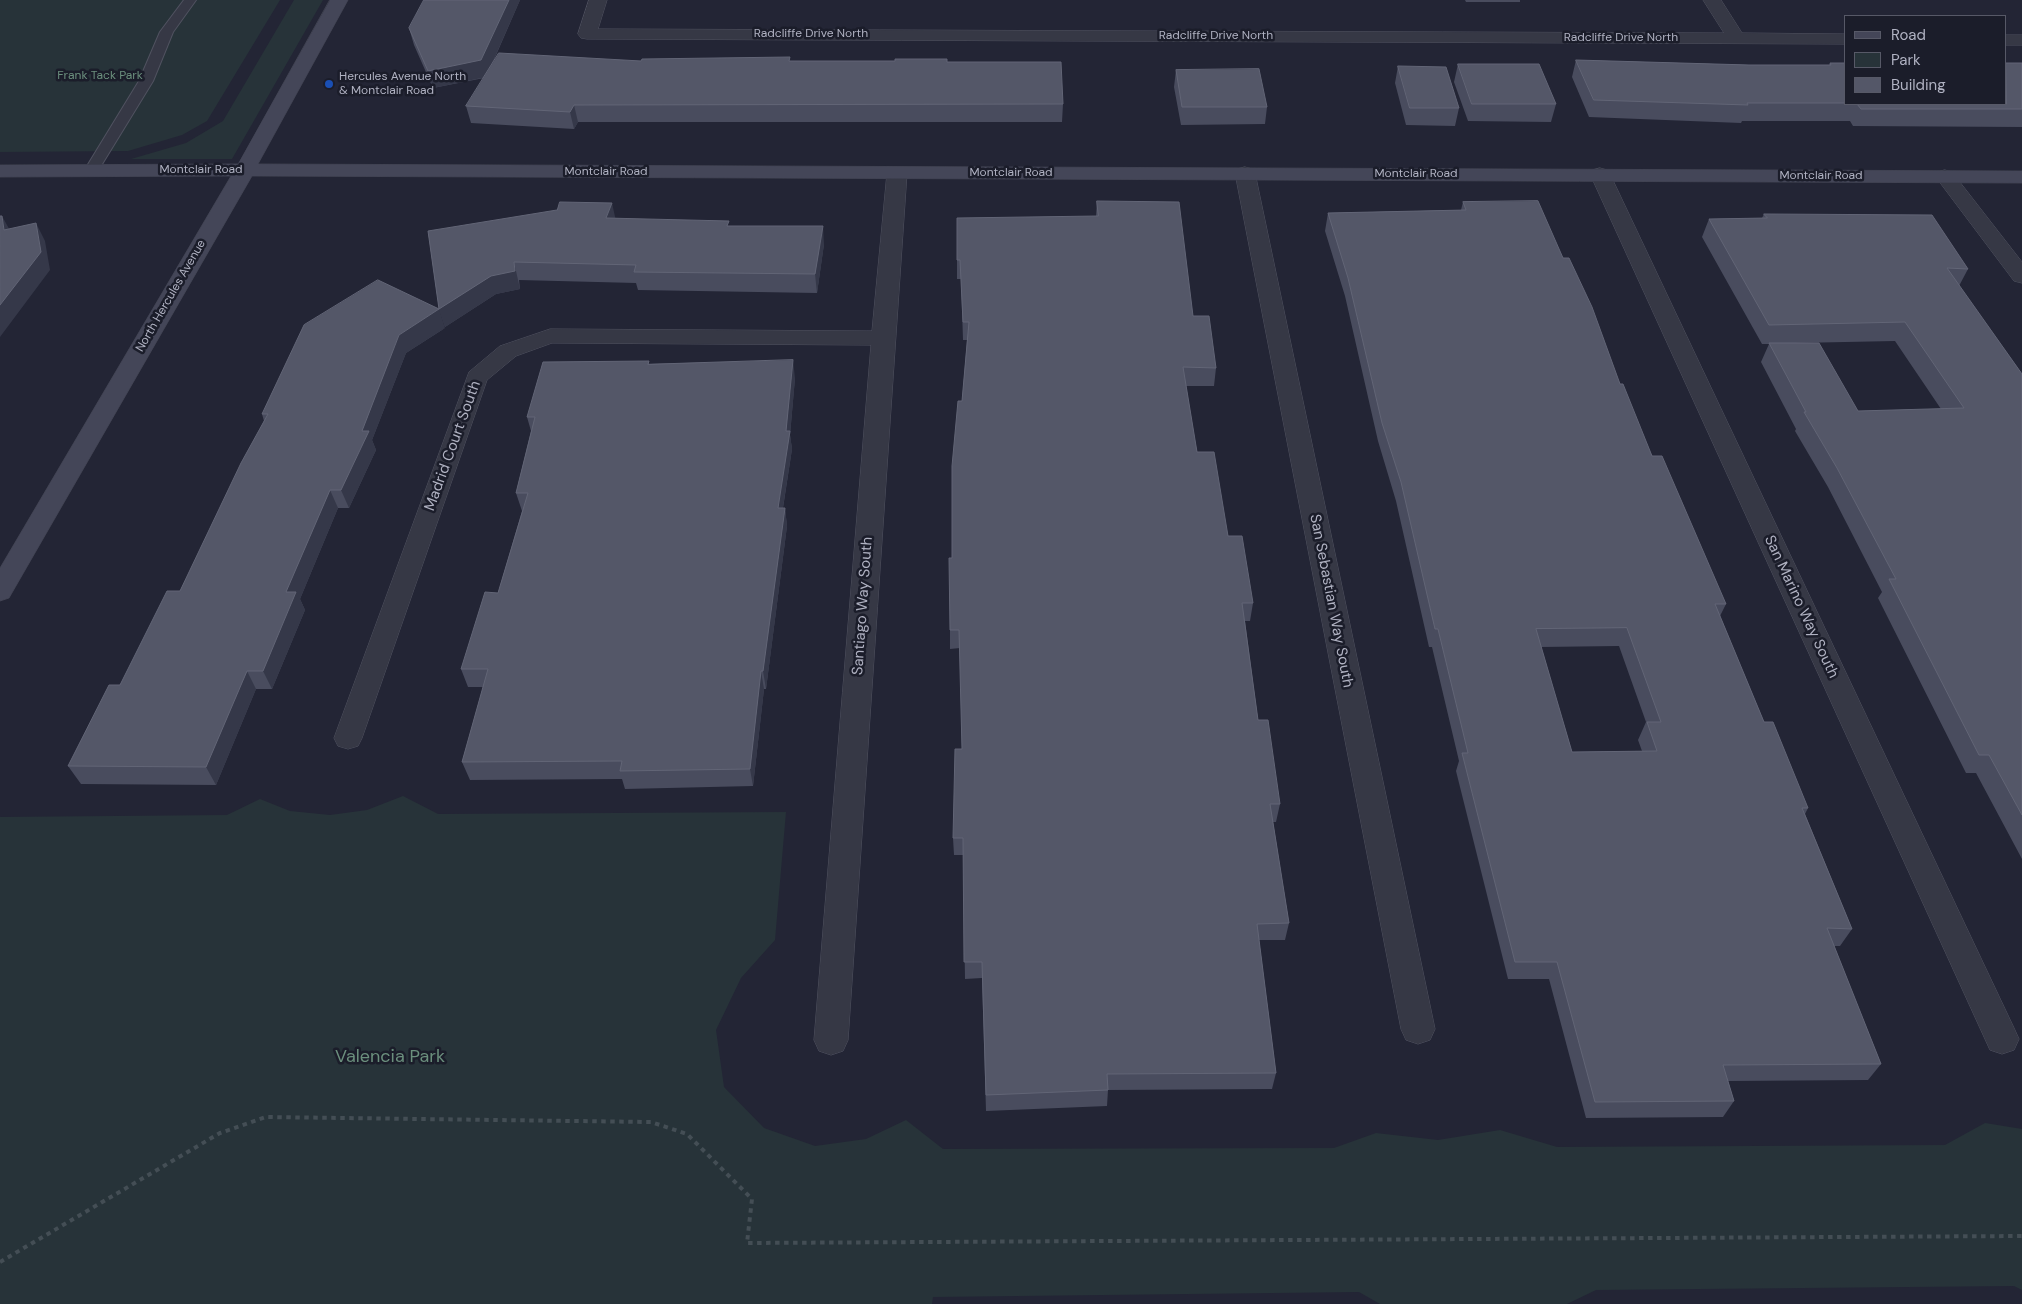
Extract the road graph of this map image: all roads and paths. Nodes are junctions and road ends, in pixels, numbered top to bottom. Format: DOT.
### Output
graph roads {
  1 [pos="190,0"];
  2 [pos="339,0"];
  3 [pos="598,0"];
  4 [pos="1712,0"];
  5 [pos="1736,38"];
  6 [pos="1844,39"];
  7 [pos="2007,40"];
  8 [pos="2022,40"];
  9 [pos="245,170"];
  10 [pos="0,171"];
  11 [pos="91,171"];
  12 [pos="897,172"];
  13 [pos="1245,173"];
  14 [pos="1600,174"];
  15 [pos="1945,176"];
  16 [pos="2022,177"];
  17 [pos="2022,276"];
  18 [pos="883,338"];
  19 [pos="0,591"];
  20 [pos="348,738"];
  21 [pos="1418,1029"];
  22 [pos="2002,1039"];
  23 [pos="831,1040"];
  24 [pos="2022,1236"];
  25 [pos="0,1262"];
  1 -- 11 [label="lane"];
  2 -- 9 [label="street, North Hercules Avenue"];
  3 -- 5 [label="street, Radcliffe Drive North"];
  4 -- 5 [label="street"];
  5 -- 6 [label="street, Radcliffe Drive North"];
  7 -- 8 [label="street"];
  9 -- 11 [label="street, Montclair Road"];
  9 -- 12 [label="street, Montclair Road"];
  9 -- 19 [label="street, North Hercules Avenue"];
  10 -- 11 [label="street, Montclair Road"];
  12 -- 13 [label="street, Montclair Road"];
  12 -- 18 [label="street, Santiago Way South"];
  13 -- 14 [label="street, Montclair Road"];
  13 -- 21 [label="street, San Sebastian Way South"];
  14 -- 15 [label="street, Montclair Road"];
  14 -- 22 [label="street, San Marino Way South"];
  15 -- 16 [label="street, Montclair Road"];
  15 -- 17 [label="street"];
  18 -- 20 [label="street, Madrid Court South"];
  18 -- 23 [label="street, Santiago Way South"];
  24 -- 25 [label="path"];
}
